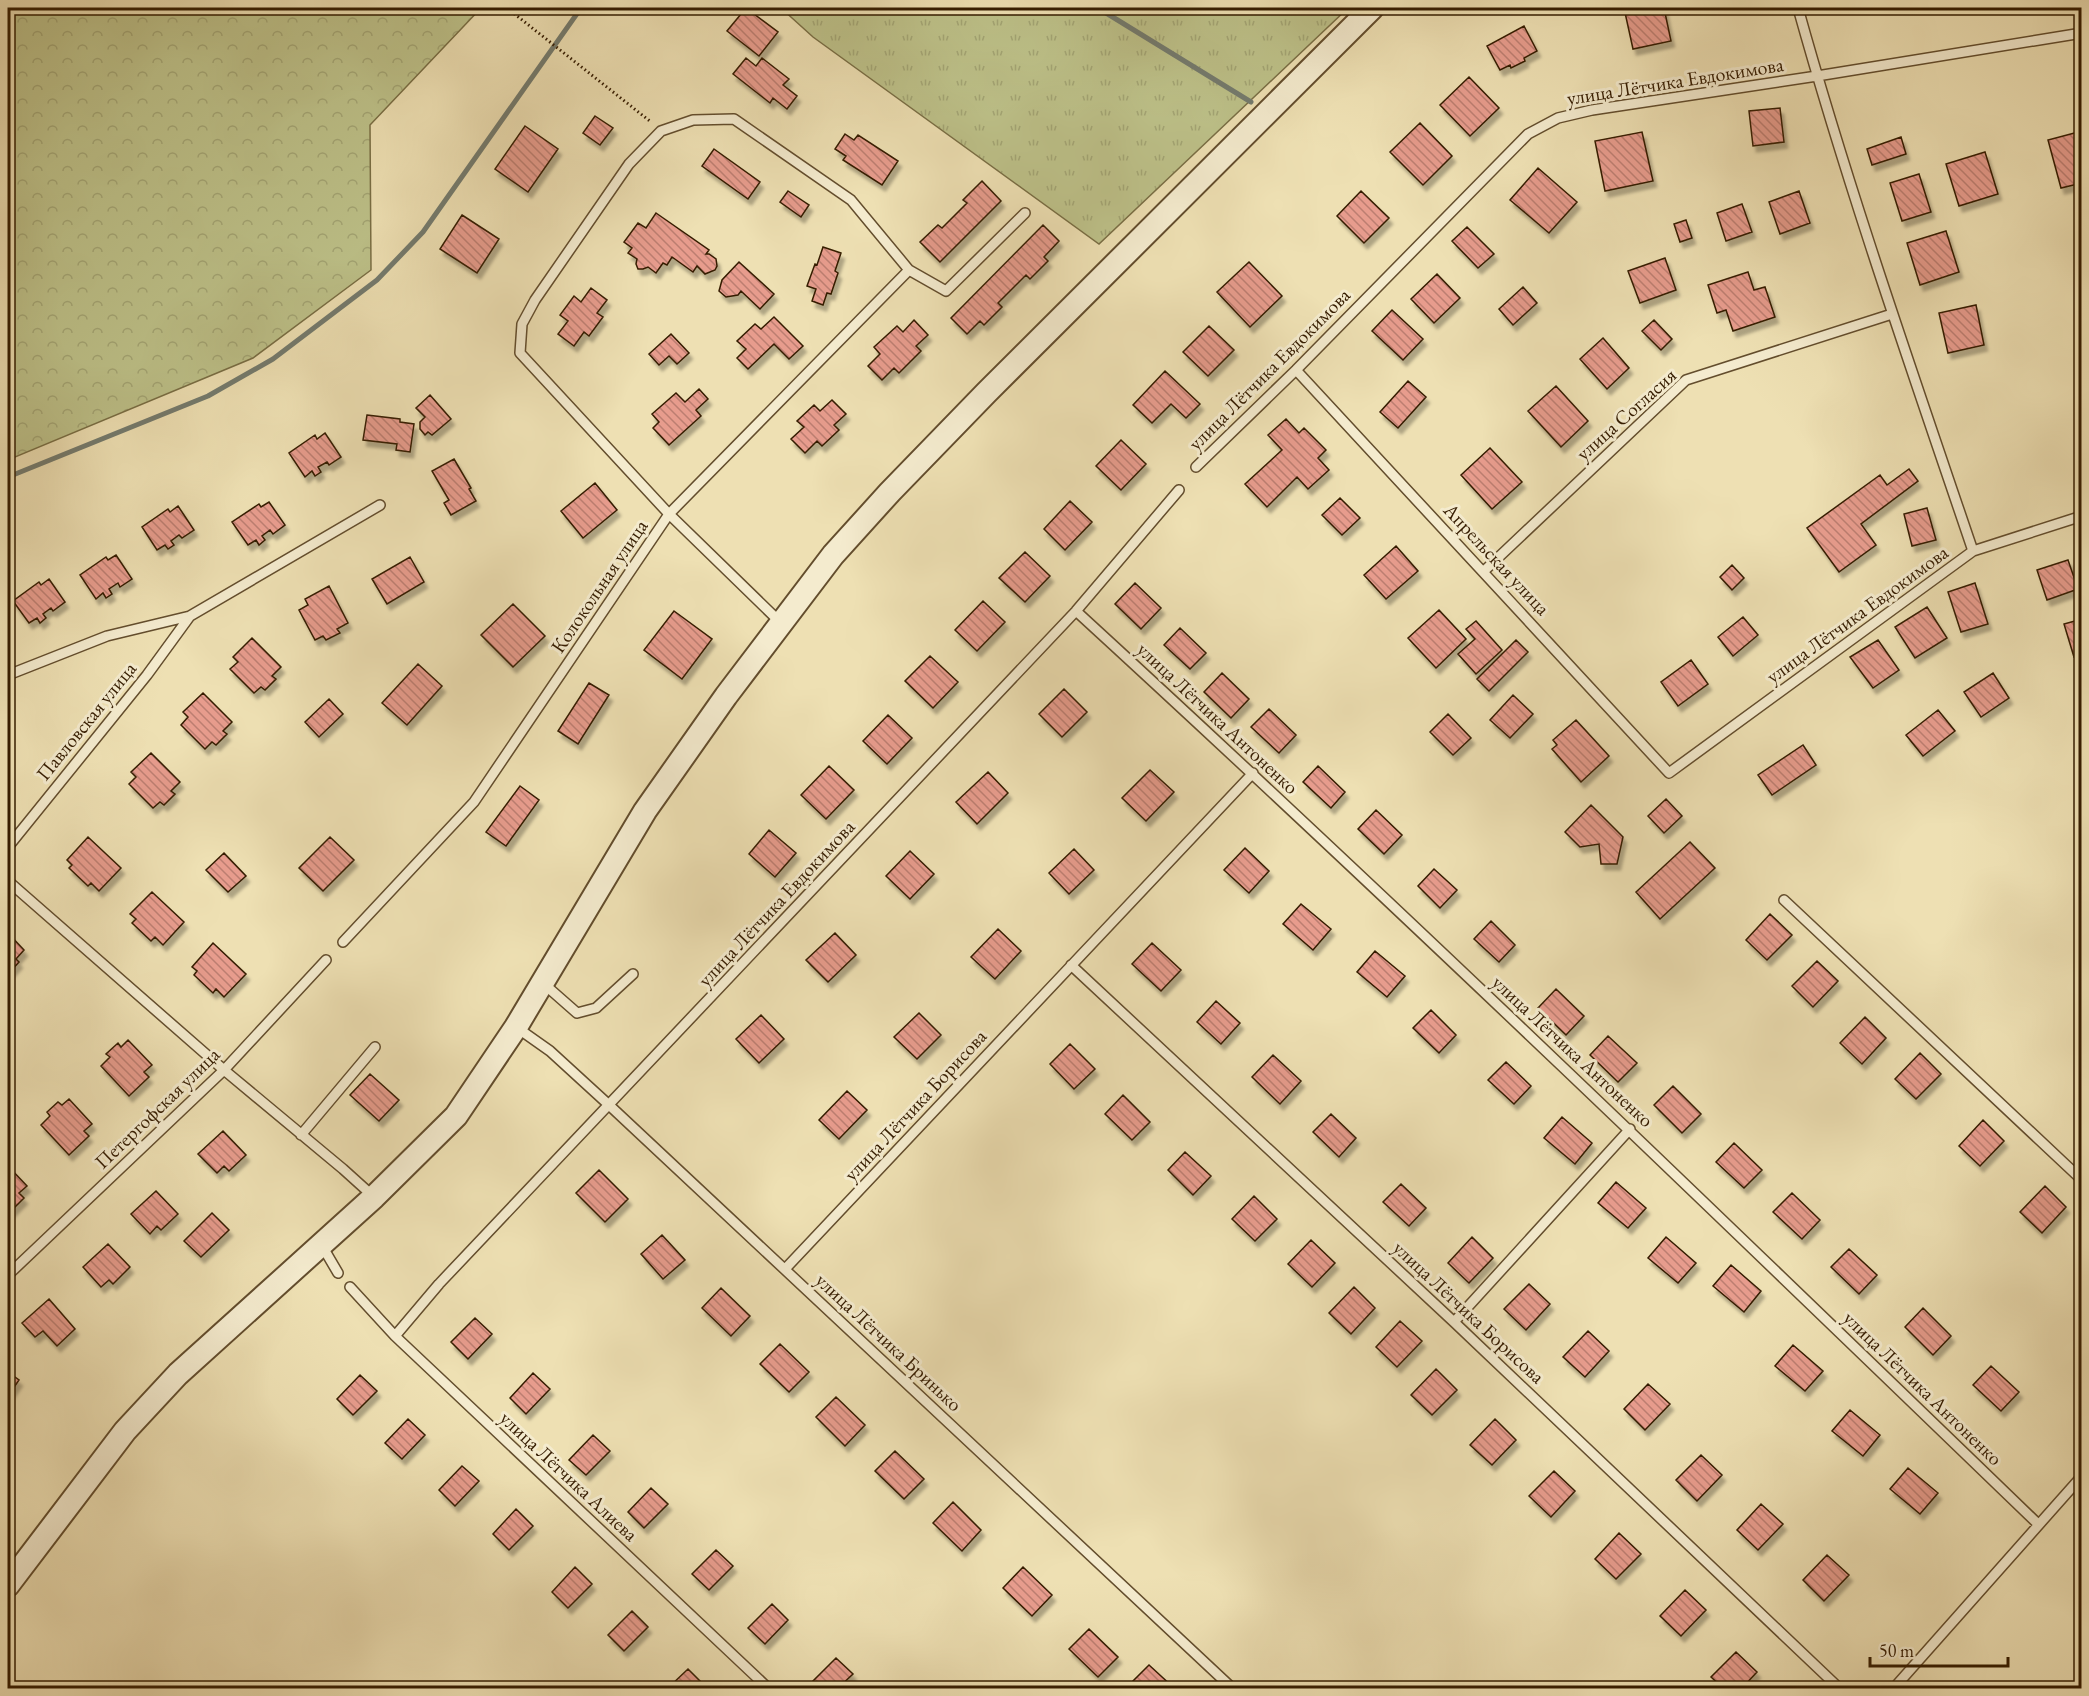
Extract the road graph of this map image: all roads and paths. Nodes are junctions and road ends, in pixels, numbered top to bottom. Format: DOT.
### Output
graph roads {
  1 [pos="507,8"];
  2 [pos="1372,8"];
  3 [pos="1798,8"];
  4 [pos="2082,33"];
  5 [pos="1817,76"];
  6 [pos="662,131"];
  7 [pos="1025,213"];
  8 [pos="909,270"];
  9 [pos="1892,314"];
  10 [pos="1296,370"];
  11 [pos="1196,467"];
  12 [pos="1179,490"];
  13 [pos="380,505"];
  14 [pos="669,514"];
  15 [pos="2082,516"];
  16 [pos="1973,551"];
  17 [pos="1484,571"];
  18 [pos="1076,611"];
  19 [pos="190,616"];
  20 [pos="781,623"];
  21 [pos="8,675"];
  22 [pos="1669,772"];
  23 [pos="1253,773"];
  24 [pos="8,847"];
  25 [pos="8,881"];
  26 [pos="1784,900"];
  27 [pos="343,942"];
  28 [pos="326,960"];
  29 [pos="1071,965"];
  30 [pos="633,974"];
  31 [pos="542,982"];
  32 [pos="516,1027"];
  33 [pos="375,1047"];
  34 [pos="224,1070"];
  35 [pos="609,1104"];
  36 [pos="1630,1130"];
  37 [pos="301,1135"];
  38 [pos="2082,1180"];
  39 [pos="374,1197"];
  40 [pos="321,1244"];
  41 [pos="785,1269"];
  42 [pos="338,1273"];
  43 [pos="8,1275"];
  44 [pos="350,1287"];
  45 [pos="1454,1322"];
  46 [pos="395,1336"];
  47 [pos="2082,1476"];
  48 [pos="2038,1524"];
  49 [pos="8,1585"];
  50 [pos="768,1689"];
  51 [pos="1232,1689"];
  52 [pos="1839,1689"];
  53 [pos="1894,1689"];
  1 -- 6 [label="path"];
  2 -- 20 [label="street"];
  3 -- 5 [label="lane"];
  4 -- 5 [label="lane, улица Лётчика Евдокимова"];
  5 -- 9 [label="lane"];
  5 -- 10 [label="lane, улица Лётчика Евдокимова"];
  6 -- 8 [label="lane"];
  6 -- 14 [label="lane"];
  7 -- 8 [label="lane"];
  8 -- 14 [label="lane, Колокольная улица"];
  9 -- 16 [label="lane"];
  9 -- 17 [label="lane, улица Согласия"];
  10 -- 11 [label="lane, улица Лётчика Евдокимова"];
  10 -- 17 [label="lane, Апрельская улица"];
  12 -- 18 [label="lane, улица Лётчика Евдокимова"];
  13 -- 19 [label="lane"];
  14 -- 20 [label="lane"];
  14 -- 27 [label="lane, Колокольная улица"];
  15 -- 16 [label="lane, улица Лётчика Евдокимова"];
  16 -- 22 [label="lane, улица Лётчика Евдокимова"];
  17 -- 22 [label="lane, Апрельская улица"];
  18 -- 23 [label="lane, улица Лётчика Антоненко"];
  18 -- 35 [label="lane, улица Лётчика Евдокимова"];
  19 -- 21 [label="lane"];
  19 -- 24 [label="lane, Павловская улица"];
  20 -- 31 [label="street"];
  23 -- 29 [label="lane, улица Лётчика Борисова"];
  23 -- 36 [label="lane, улица Лётчика Антоненко"];
  25 -- 34 [label="lane"];
  26 -- 38 [label="lane"];
  28 -- 34 [label="lane, Петергофская улица"];
  29 -- 41 [label="lane, улица Лётчика Борисова"];
  29 -- 45 [label="lane, улица Лётчика Борисова"];
  30 -- 31 [label="lane"];
  31 -- 32 [label="street"];
  32 -- 35 [label="lane, улица Лётчика Бринько"];
  32 -- 39 [label="street"];
  33 -- 37 [label="lane"];
  34 -- 37 [label="lane"];
  34 -- 43 [label="lane, Петергофская улица"];
  35 -- 41 [label="lane, улица Лётчика Бринько"];
  35 -- 46 [label="lane, улица Лётчика Евдокимова"];
  36 -- 45 [label="lane"];
  36 -- 48 [label="lane, улица Лётчика Антоненко"];
  37 -- 39 [label="lane"];
  39 -- 40 [label="street"];
  40 -- 42 [label="lane"];
  40 -- 49 [label="street"];
  41 -- 51 [label="lane, улица Лётчика Бринько"];
  44 -- 46 [label="lane, улица Лётчика Алиева"];
  45 -- 52 [label="lane, улица Лётчика Борисова"];
  46 -- 50 [label="lane, улица Лётчика Алиева"];
  47 -- 48 [label="lane"];
  48 -- 53 [label="lane"];
}
